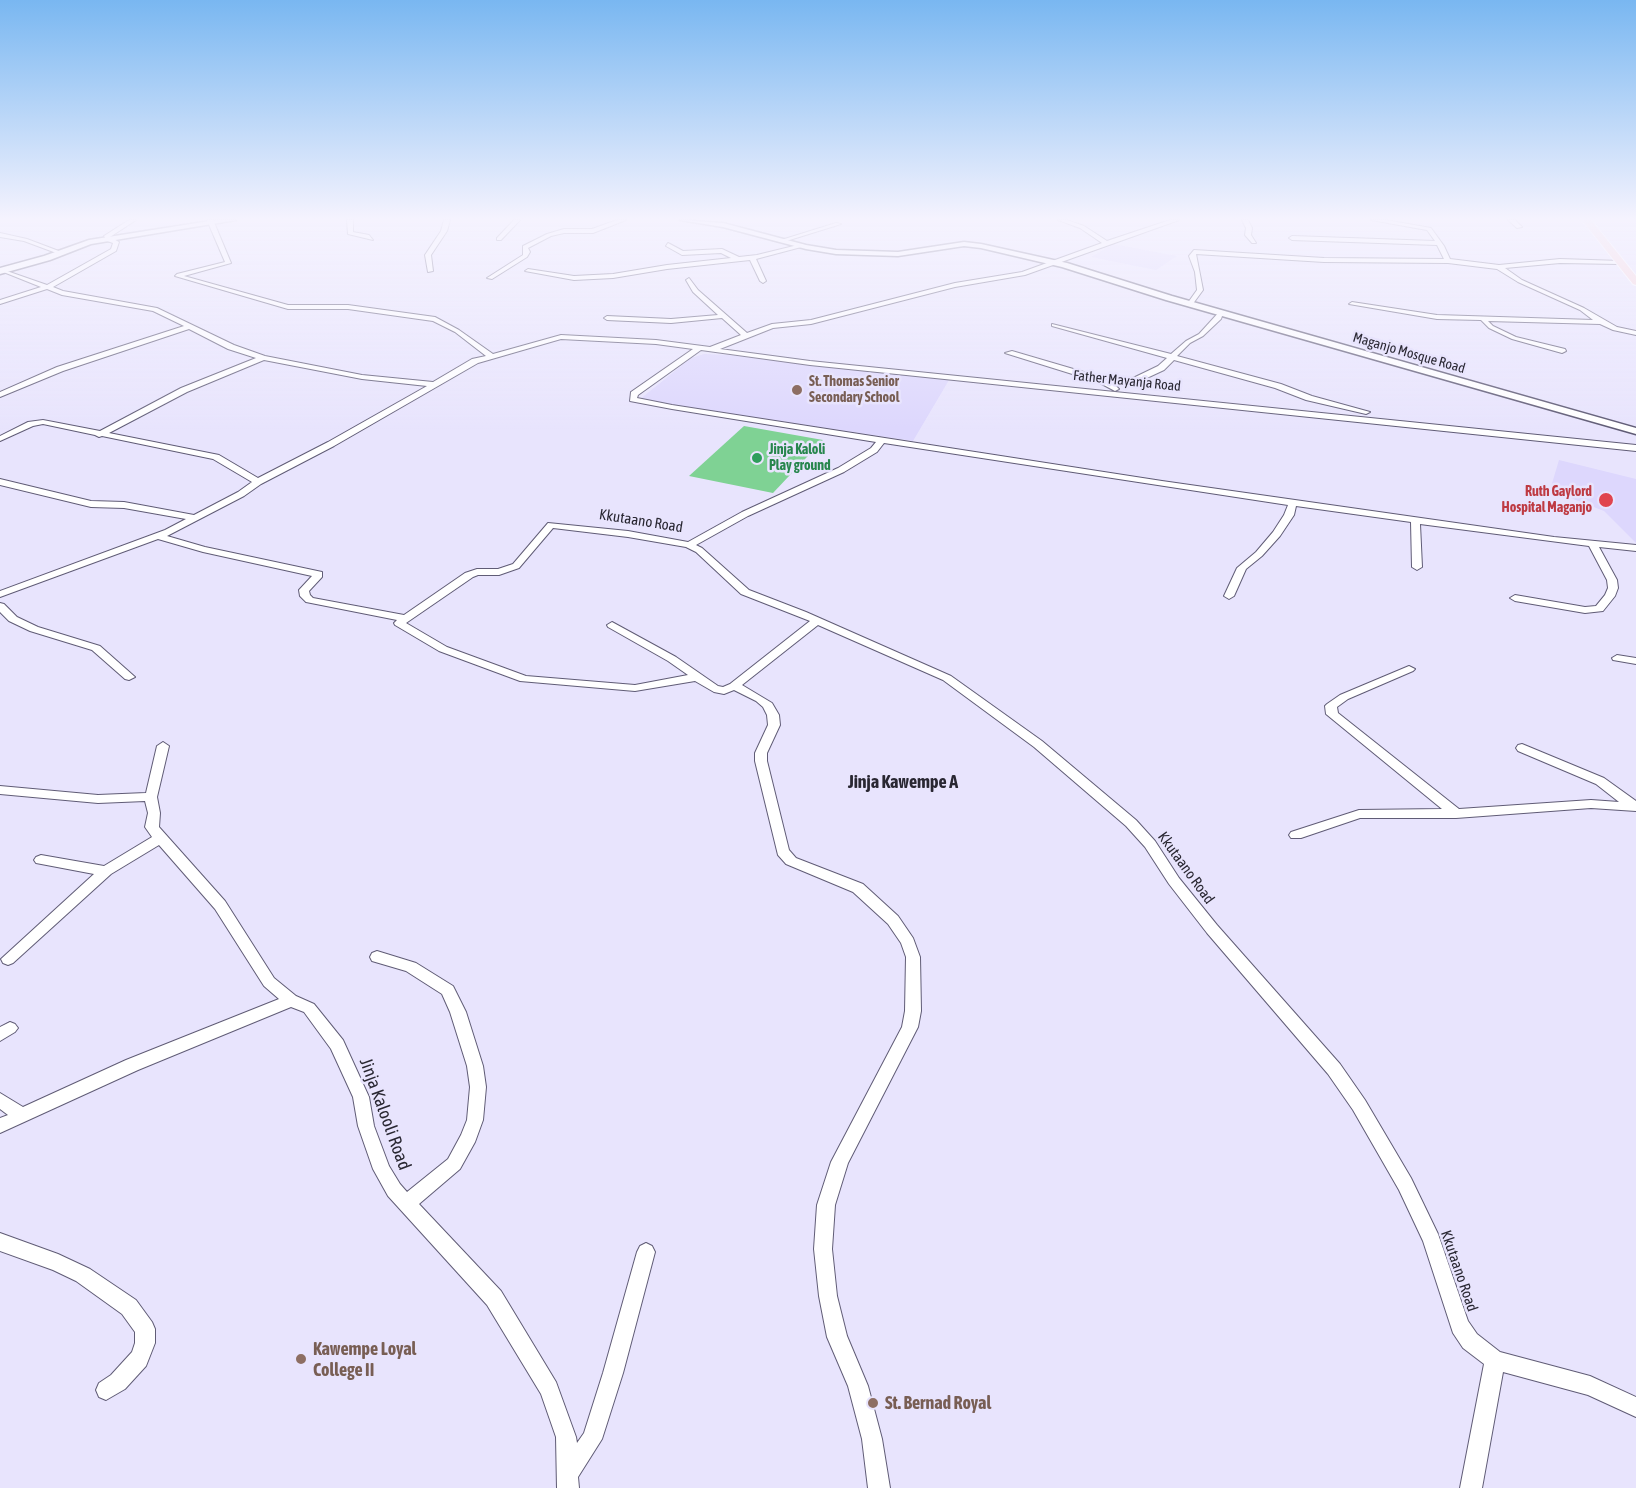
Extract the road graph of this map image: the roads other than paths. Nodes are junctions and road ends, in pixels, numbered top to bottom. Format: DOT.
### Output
graph roads {
  1 [pos="40,289"];
  2 [pos="55,289"];
  3 [pos="224,289"];
  4 [pos="695,289"];
  5 [pos="938,289"];
  6 [pos="1142,289"];
  7 [pos="1200,289"];
  8 [pos="1539,289"];
  9 [pos="0,302"];
  10 [pos="1190,304"];
  11 [pos="1352,304"];
  12 [pos="1220,313"];
  13 [pos="724,316"];
  14 [pos="608,318"];
  15 [pos="1483,319"];
  16 [pos="1601,322"];
  17 [pos="1054,325"];
  18 [pos="191,326"];
  19 [pos="1636,333"];
  20 [pos="745,335"];
  21 [pos="703,349"];
  22 [pos="1562,351"];
  23 [pos="1009,353"];
  24 [pos="490,355"];
  25 [pos="1171,357"];
  26 [pos="263,358"];
  27 [pos="434,384"];
  28 [pos="1110,385"];
  29 [pos="1120,394"];
  30 [pos="0,395"];
  31 [pos="1387,421"];
  32 [pos="1636,431"];
  33 [pos="99,435"];
  34 [pos="0,439"];
  35 [pos="882,440"];
  36 [pos="1636,448"];
  37 [pos="0,482"];
  38 [pos="258,482"];
  39 [pos="1293,502"];
  40 [pos="196,518"];
  41 [pos="1415,519"];
  42 [pos="158,537"];
  43 [pos="689,545"];
  44 [pos="1593,545"];
  45 [pos="1636,548"];
  46 [pos="1417,567"];
  47 [pos="2,592"];
  48 [pos="1229,596"];
  49 [pos="1515,598"];
  50 [pos="0,606"];
  51 [pos="404,618"];
  52 [pos="817,621"];
  53 [pos="612,625"];
  54 [pos="1617,658"];
  55 [pos="1636,661"];
  56 [pos="1409,669"];
  57 [pos="129,677"];
  58 [pos="698,677"];
  59 [pos="734,686"];
  60 [pos="163,746"];
  61 [pos="1522,748"];
  62 [pos="0,790"];
  63 [pos="151,797"];
  64 [pos="1636,808"];
  65 [pos="1456,814"];
  66 [pos="1296,835"];
  67 [pos="160,838"];
  68 [pos="41,860"];
  69 [pos="106,871"];
  70 [pos="377,957"];
  71 [pos="8,959"];
  72 [pos="291,1000"];
  73 [pos="0,1100"];
  74 [pos="21,1115"];
  75 [pos="0,1126"];
  76 [pos="406,1204"];
  77 [pos="0,1242"];
  78 [pos="646,1252"];
  79 [pos="1495,1360"];
  80 [pos="106,1390"];
  81 [pos="1636,1407"];
  82 [pos="568,1482"];
  83 [pos="879,1488"];
  84 [pos="1471,1488"];
  1 -- 9 [label="street"];
  2 -- 18 [label="street"];
  3 -- 24 [label="street"];
  4 -- 13 [label="street"];
  5 -- 20 [label="street"];
  6 -- 10 [label="street, Maganjo Mosque Road"];
  7 -- 10 [label="street"];
  8 -- 16 [label="street"];
  10 -- 12 [label="street, Maganjo Mosque Road"];
  11 -- 15 [label="street"];
  12 -- 25 [label="street"];
  12 -- 32 [label="street, Maganjo Mosque Road"];
  13 -- 14 [label="street"];
  13 -- 20 [label="street"];
  15 -- 16 [label="street"];
  15 -- 22 [label="street"];
  16 -- 19 [label="street"];
  17 -- 25 [label="street"];
  18 -- 26 [label="street"];
  18 -- 30 [label="street"];
  20 -- 21 [label="street"];
  21 -- 24 [label="street, Father Mayanja Road"];
  21 -- 29 [label="street, Father Mayanja Road"];
  21 -- 35 [label="street"];
  23 -- 28 [label="street"];
  24 -- 27 [label="street, Father Mayanja Road"];
  25 -- 28 [label="street"];
  25 -- 31 [label="street"];
  26 -- 27 [label="street"];
  26 -- 33 [label="street"];
  27 -- 38 [label="street, Father Mayanja Road"];
  28 -- 29 [label="street"];
  29 -- 31 [label="street, Father Mayanja Road"];
  31 -- 36 [label="street, Father Mayanja Road"];
  33 -- 34 [label="street"];
  33 -- 38 [label="street"];
  35 -- 39 [label="street"];
  35 -- 43 [label="street"];
  37 -- 40 [label="street"];
  38 -- 40 [label="street, Father Mayanja Road"];
  39 -- 41 [label="street"];
  39 -- 48 [label="street"];
  40 -- 42 [label="street, Father Mayanja Road"];
  41 -- 44 [label="street"];
  41 -- 46 [label="street"];
  42 -- 47 [label="street, Father Mayanja Road"];
  42 -- 51 [label="street"];
  43 -- 51 [label="street, Kkutaano Road"];
  43 -- 52 [label="street, Kkutaano Road"];
  44 -- 45 [label="street"];
  44 -- 49 [label="street"];
  50 -- 57 [label="street"];
  51 -- 58 [label="street"];
  52 -- 59 [label="street"];
  52 -- 79 [label="street, Kkutaano Road"];
  53 -- 58 [label="street"];
  54 -- 55 [label="street"];
  56 -- 65 [label="street"];
  58 -- 59 [label="street"];
  59 -- 83 [label="street"];
  60 -- 63 [label="street"];
  61 -- 64 [label="street"];
  62 -- 63 [label="street"];
  63 -- 67 [label="street"];
  64 -- 65 [label="street"];
  65 -- 66 [label="street"];
  67 -- 69 [label="street"];
  67 -- 72 [label="street, Jinja Kalooli Road"];
  68 -- 69 [label="street"];
  69 -- 71 [label="street"];
  70 -- 76 [label="street"];
  72 -- 74 [label="street"];
  72 -- 76 [label="street, Jinja Kalooli Road"];
  73 -- 74 [label="street"];
  74 -- 75 [label="street"];
  76 -- 82 [label="street, Jinja Kalooli Road"];
  77 -- 80 [label="street"];
  78 -- 82 [label="street"];
  79 -- 81 [label="street, Kkutaano Road"];
  79 -- 84 [label="street"];
}
